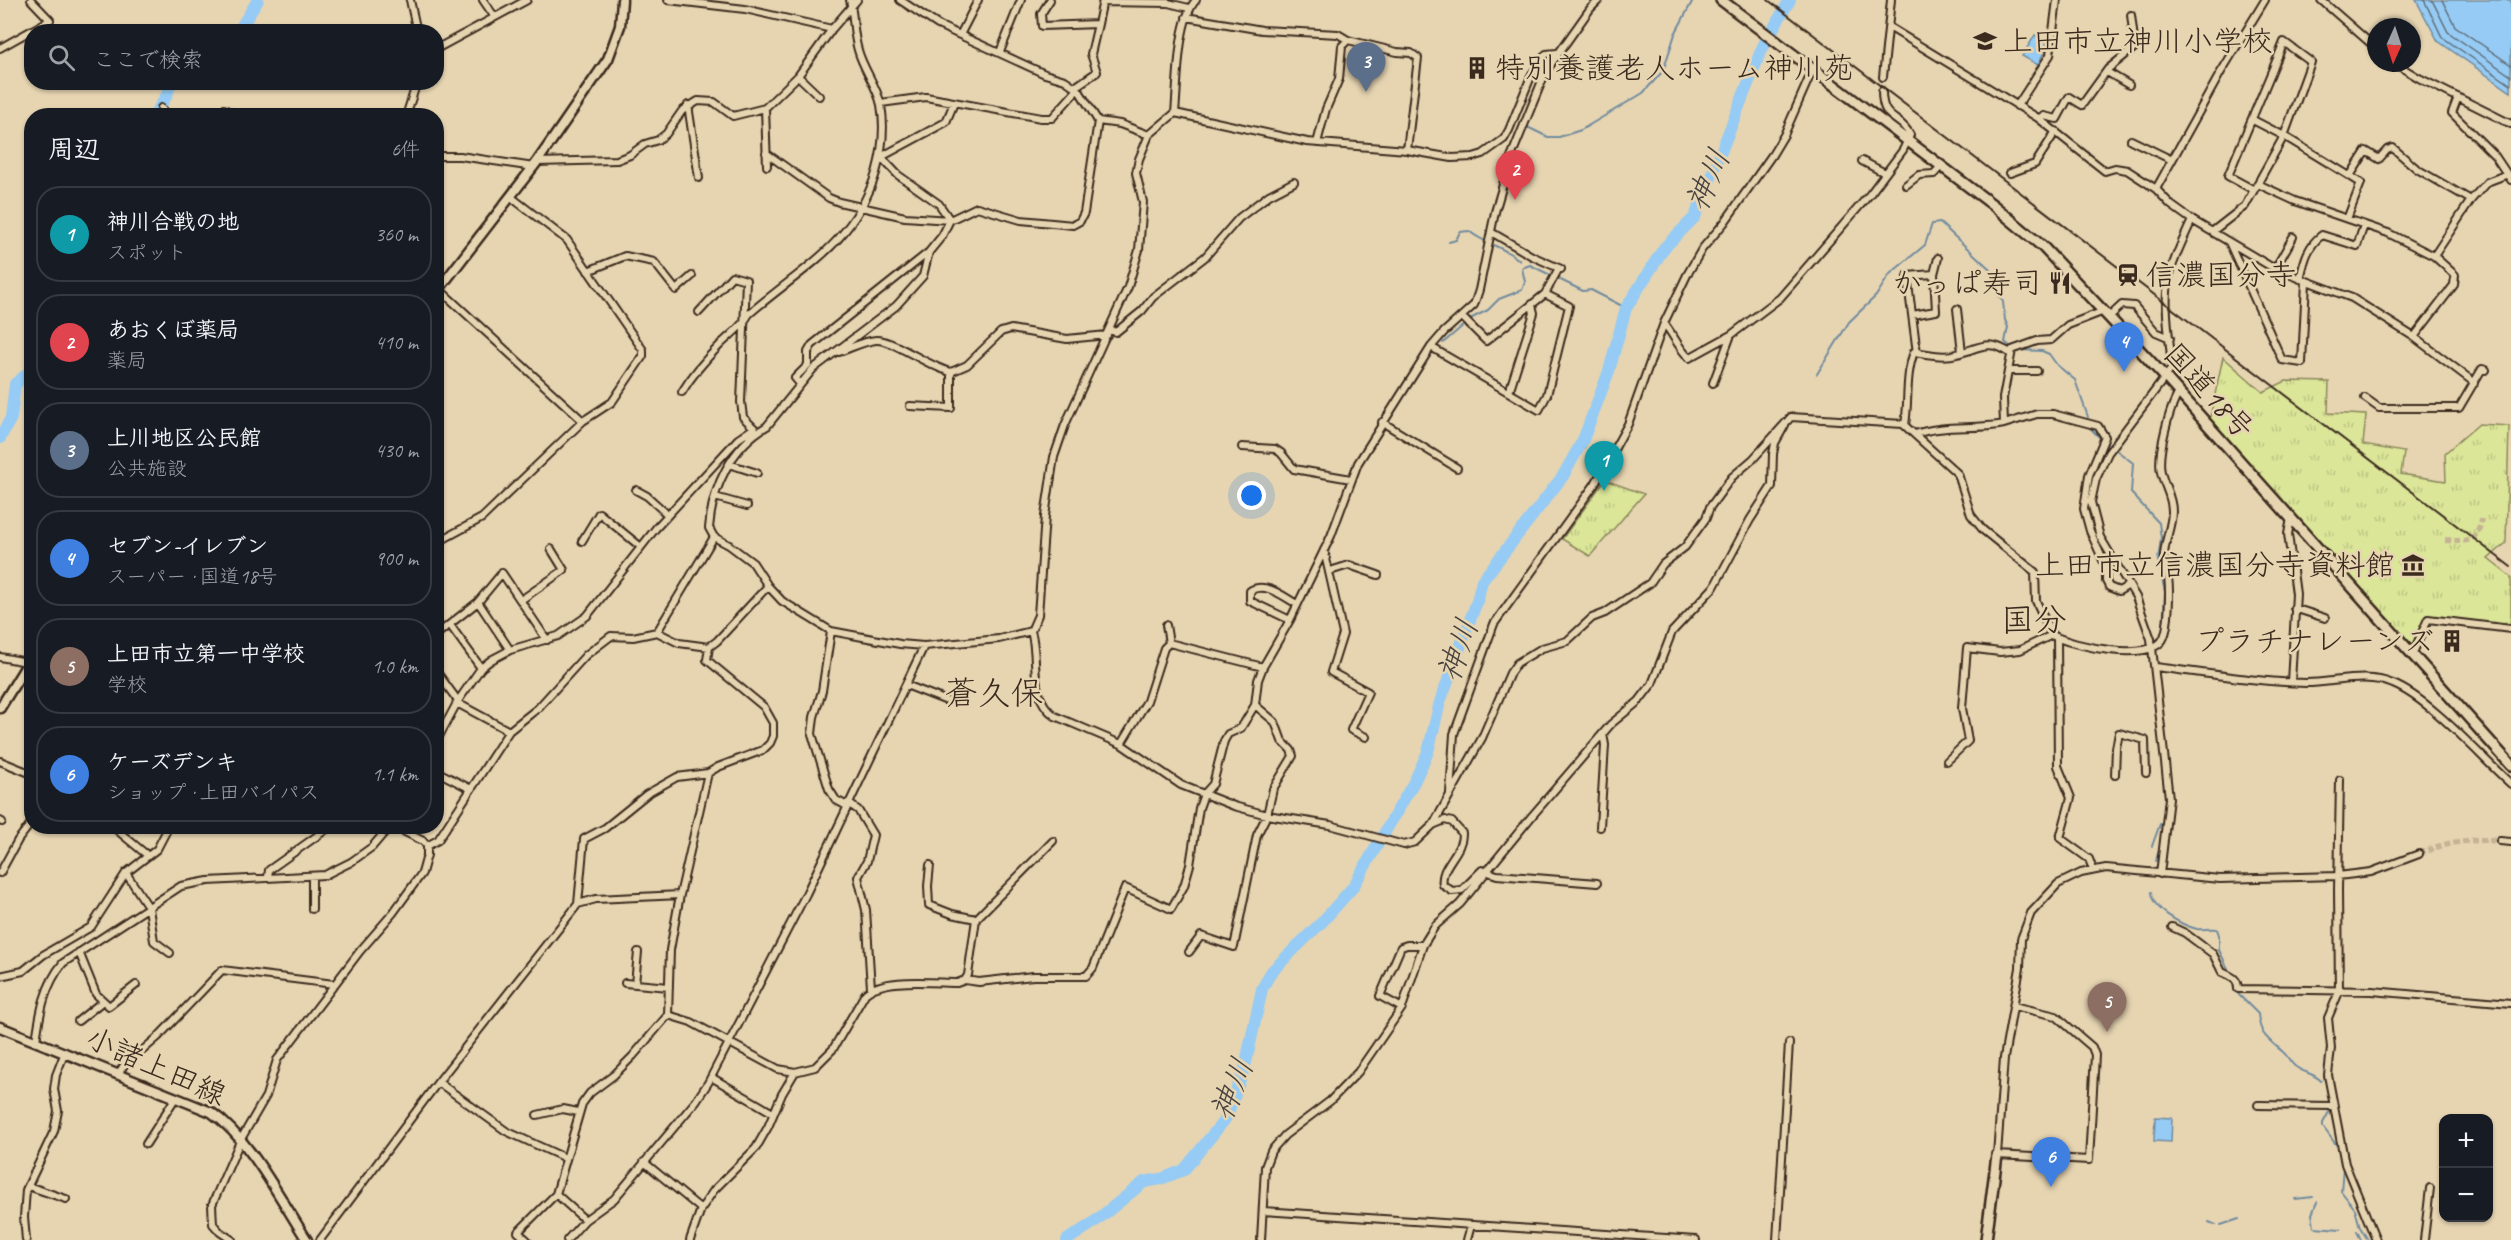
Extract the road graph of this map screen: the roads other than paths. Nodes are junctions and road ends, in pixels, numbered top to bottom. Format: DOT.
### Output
graph roads {
  1 [pos="31,0"];
  2 [pos="410,0"];
  3 [pos="483,0"];
  4 [pos="526,0"];
  5 [pos="622,0"];
  6 [pos="669,0"];
  7 [pos="857,0"];
  8 [pos="900,0"];
  9 [pos="978,0"];
  10 [pos="1021,0"];
  11 [pos="1050,0"];
  12 [pos="1196,0"];
  13 [pos="1599,0"];
  14 [pos="1721,0"];
  15 [pos="1891,0"];
  16 [pos="2057,0"];
  17 [pos="2265,0"];
  18 [pos="2320,0"];
  19 [pos="1103,1"];
  20 [pos="1135,1"];
  21 [pos="1168,2"];
  22 [pos="850,3"];
  23 [pos="1189,8"];
  24 [pos="2131,15"];
  25 [pos="494,16"];
  26 [pos="1186,17"];
  27 [pos="43,24"];
  28 [pos="415,24"];
  29 [pos="1098,24"];
  30 [pos="1889,27"];
  31 [pos="832,29"];
  32 [pos="24,35"];
  33 [pos="960,35"];
  34 [pos="1348,40"];
  35 [pos="2367,40"];
  36 [pos="444,44"];
  37 [pos="0,48"];
  38 [pos="1000,52"];
  39 [pos="1557,53"];
  40 [pos="1810,67"];
  41 [pos="2107,72"];
  42 [pos="2411,72"];
  43 [pos="798,76"];
  44 [pos="1883,77"];
  45 [pos="2129,85"];
  46 [pos="1077,88"];
  47 [pos="414,90"];
  48 [pos="1882,91"];
  49 [pos="819,96"];
  50 [pos="2458,97"];
  51 [pos="954,102"];
  52 [pos="880,103"];
  53 [pos="688,105"];
  54 [pos="2017,106"];
  55 [pos="409,108"];
  56 [pos="765,108"];
  57 [pos="1175,113"];
  58 [pos="2038,118"];
  59 [pos="2253,120"];
  60 [pos="1098,121"];
  61 [pos="2511,124"];
  62 [pos="2055,131"];
  63 [pos="1149,135"];
  64 [pos="2284,136"];
  65 [pos="1908,140"];
  66 [pos="2131,140"];
  67 [pos="1317,143"];
  68 [pos="1407,150"];
  69 [pos="766,153"];
  70 [pos="444,156"];
  71 [pos="881,157"];
  72 [pos="2172,160"];
  73 [pos="1862,161"];
  74 [pos="536,165"];
  75 [pos="1942,165"];
  76 [pos="767,166"];
  77 [pos="1885,173"];
  78 [pos="2010,173"];
  79 [pos="2350,176"];
  80 [pos="2510,177"];
  81 [pos="699,178"];
  82 [pos="1294,182"];
  83 [pos="1906,185"];
  84 [pos="2256,187"];
  85 [pos="2156,189"];
  86 [pos="511,197"];
  87 [pos="2471,200"];
  88 [pos="862,207"];
  89 [pos="2347,219"];
  90 [pos="950,220"];
  91 [pos="2192,220"];
  92 [pos="2364,225"];
  93 [pos="2213,231"];
  94 [pos="1491,232"];
  95 [pos="2293,237"];
  96 [pos="2229,241"];
  97 [pos="929,252"];
  98 [pos="2434,256"];
  99 [pos="1938,258"];
  100 [pos="2275,269"];
  101 [pos="588,271"];
  102 [pos="1934,274"];
  103 [pos="692,276"];
  104 [pos="2303,281"];
  105 [pos="444,282"];
  106 [pos="1545,294"];
  107 [pos="444,295"];
  108 [pos="1532,305"];
  109 [pos="1957,309"];
  110 [pos="699,312"];
  111 [pos="2107,313"];
  112 [pos="1912,315"];
  113 [pos="1461,317"];
  114 [pos="1664,323"];
  115 [pos="743,324"];
  116 [pos="1108,333"];
  117 [pos="1731,335"];
  118 [pos="2414,337"];
  119 [pos="2170,338"];
  120 [pos="1431,347"];
  121 [pos="1962,352"];
  122 [pos="1917,353"];
  123 [pos="834,354"];
  124 [pos="2011,354"];
  125 [pos="2486,370"];
  126 [pos="2008,371"];
  127 [pos="2037,371"];
  128 [pos="951,372"];
  129 [pos="2166,378"];
  130 [pos="1713,382"];
  131 [pos="2475,383"];
  132 [pos="800,384"];
  133 [pos="682,392"];
  134 [pos="1509,393"];
  135 [pos="2179,393"];
  136 [pos="2365,399"];
  137 [pos="910,406"];
  138 [pos="584,421"];
  139 [pos="1382,422"];
  140 [pos="1786,422"];
  141 [pos="2004,424"];
  142 [pos="1905,425"];
  143 [pos="755,430"];
  144 [pos="1915,434"];
  145 [pos="1242,447"];
  146 [pos="729,464"];
  147 [pos="1457,468"];
  148 [pos="757,473"];
  149 [pos="1351,479"];
  150 [pos="636,490"];
  151 [pos="715,497"];
  152 [pos="747,507"];
  153 [pos="668,515"];
  154 [pos="2291,518"];
  155 [pos="714,537"];
  156 [pos="444,539"];
  157 [pos="582,541"];
  158 [pos="641,547"];
  159 [pos="551,549"];
  160 [pos="1324,550"];
  161 [pos="1330,571"];
  162 [pos="1378,575"];
  163 [pos="2129,585"];
  164 [pos="768,586"];
  165 [pos="521,600"];
  166 [pos="478,602"];
  167 [pos="1297,604"];
  168 [pos="2294,609"];
  169 [pos="2325,618"];
  170 [pos="1290,620"];
  171 [pos="450,625"];
  172 [pos="1166,625"];
  173 [pos="444,629"];
  174 [pos="2511,629"];
  175 [pos="831,631"];
  176 [pos="1030,631"];
  177 [pos="657,632"];
  178 [pos="2054,637"];
  179 [pos="547,640"];
  180 [pos="1169,643"];
  181 [pos="924,646"];
  182 [pos="2152,646"];
  183 [pos="709,647"];
  184 [pos="510,650"];
  185 [pos="2413,653"];
  186 [pos="0,657"];
  187 [pos="24,659"];
  188 [pos="1263,667"];
  189 [pos="2156,667"];
  190 [pos="24,668"];
  191 [pos="481,668"];
  192 [pos="22,672"];
  193 [pos="2291,682"];
  194 [pos="444,683"];
  195 [pos="906,686"];
  196 [pos="947,701"];
  197 [pos="457,702"];
  198 [pos="1255,705"];
  199 [pos="0,708"];
  200 [pos="444,727"];
  201 [pos="509,731"];
  202 [pos="1603,734"];
  203 [pos="1366,737"];
  204 [pos="1121,744"];
  205 [pos="2510,760"];
  206 [pos="0,761"];
  207 [pos="1947,761"];
  208 [pos="24,771"];
  209 [pos="708,773"];
  210 [pos="2146,773"];
  211 [pos="444,775"];
  212 [pos="2115,775"];
  213 [pos="2340,780"];
  214 [pos="2511,784"];
  215 [pos="471,789"];
  216 [pos="1204,794"];
  217 [pos="1450,794"];
  218 [pos="848,805"];
  219 [pos="1267,815"];
  220 [pos="1433,825"];
  221 [pos="1600,827"];
  222 [pos="444,831"];
  223 [pos="24,832"];
  224 [pos="122,834"];
  225 [pos="165,834"];
  226 [pos="320,834"];
  227 [pos="384,834"];
  228 [pos="409,834"];
  229 [pos="442,834"];
  230 [pos="1053,841"];
  231 [pos="2500,841"];
  232 [pos="2511,842"];
  233 [pos="427,846"];
  234 [pos="2419,854"];
  235 [pos="147,855"];
  236 [pos="930,865"];
  237 [pos="2093,870"];
  238 [pos="1488,872"];
  239 [pos="0,873"];
  240 [pos="126,873"];
  241 [pos="2160,874"];
  242 [pos="312,876"];
  243 [pos="2338,876"];
  244 [pos="268,877"];
  245 [pos="1597,883"];
  246 [pos="680,895"];
  247 [pos="578,904"];
  248 [pos="149,908"];
  249 [pos="312,909"];
  250 [pos="976,919"];
  251 [pos="2172,927"];
  252 [pos="1424,945"];
  253 [pos="79,952"];
  254 [pos="638,952"];
  255 [pos="1189,952"];
  256 [pos="170,953"];
  257 [pos="0,976"];
  258 [pos="965,980"];
  259 [pos="626,983"];
  260 [pos="334,984"];
  261 [pos="635,984"];
  262 [pos="136,986"];
  263 [pos="669,987"];
  264 [pos="871,988"];
  265 [pos="2339,992"];
  266 [pos="103,1001"];
  267 [pos="2511,1003"];
  268 [pos="2014,1006"];
  269 [pos="1402,1008"];
  270 [pos="668,1015"];
  271 [pos="78,1021"];
  272 [pos="0,1028"];
  273 [pos="36,1041"];
  274 [pos="730,1042"];
  275 [pos="1789,1043"];
  276 [pos="65,1052"];
  277 [pos="795,1072"];
  278 [pos="119,1073"];
  279 [pos="711,1077"];
  280 [pos="438,1082"];
  281 [pos="176,1097"];
  282 [pos="2258,1105"];
  283 [pos="2332,1106"];
  284 [pos="578,1112"];
  285 [pos="773,1113"];
  286 [pos="537,1115"];
  287 [pos="241,1139"];
  288 [pos="146,1144"];
  289 [pos="1997,1155"];
  290 [pos="564,1158"];
  291 [pos="644,1162"];
  292 [pos="28,1186"];
  293 [pos="2430,1188"];
  294 [pos="556,1194"];
  295 [pos="66,1199"];
  296 [pos="701,1209"];
  297 [pos="1263,1211"];
  298 [pos="585,1220"];
  299 [pos="1471,1226"];
  300 [pos="571,1239"];
  301 [pos="26,1240"];
  302 [pos="232,1240"];
  303 [pos="307,1240"];
  304 [pos="320,1240"];
  305 [pos="527,1240"];
  306 [pos="690,1240"];
  307 [pos="1261,1240"];
  308 [pos="1467,1240"];
  309 [pos="1696,1240"];
  310 [pos="1777,1240"];
  311 [pos="1988,1240"];
  312 [pos="2376,1240"];
  313 [pos="2424,1240"];
  1 -- 27 [label="street"];
  2 -- 28 [label="street"];
  3 -- 25 [label="street"];
  4 -- 25 [label="street"];
  5 -- 74 [label="main road"];
  6 -- 31 [label="street"];
  7 -- 22 [label="street"];
  8 -- 33 [label="street"];
  9 -- 33 [label="street"];
  10 -- 38 [label="street"];
  11 -- 29 [label="street"];
  12 -- 23 [label="street"];
  13 -- 39 [label="street"];
  14 -- 40 [label="highway, 国道18号"];
  15 -- 30 [label="street"];
  16 -- 54 [label="street"];
  17 -- 72 [label="street"];
  18 -- 35 [label="street"];
  19 -- 20 [label="street"];
  19 -- 29 [label="street"];
  20 -- 21 [label="street"];
  21 -- 23 [label="street"];
  22 -- 31 [label="street"];
  22 -- 52 [label="street"];
  23 -- 26 [label="street"];
  24 -- 41 [label="street"];
  25 -- 36 [label="street"];
  26 -- 34 [label="street"];
  26 -- 57 [label="street"];
  29 -- 46 [label="street"];
  30 -- 44 [label="street"];
  30 -- 54 [label="street"];
  31 -- 43 [label="street"];
  32 -- 37 [label="street"];
  33 -- 38 [label="street"];
  34 -- 67 [label="street"];
  34 -- 68 [label="street"];
  38 -- 46 [label="street"];
  39 -- 68 [label="street"];
  39 -- 94 [label="street"];
  40 -- 65 [label="highway, 国道18号"];
  40 -- 114 [label="street"];
  41 -- 45 [label="street"];
  41 -- 58 [label="street"];
  42 -- 50 [label="street"];
  43 -- 49 [label="street"];
  43 -- 56 [label="street"];
  46 -- 51 [label="street"];
  46 -- 60 [label="street"];
  47 -- 55 [label="street"];
  48 -- 65 [label="street"];
  50 -- 61 [label="street"];
  50 -- 80 [label="street"];
  51 -- 52 [label="street"];
  51 -- 71 [label="street"];
  52 -- 71 [label="street"];
  53 -- 56 [label="street"];
  53 -- 74 [label="street"];
  53 -- 81 [label="street"];
  54 -- 58 [label="street"];
  56 -- 69 [label="street"];
  57 -- 63 [label="street"];
  57 -- 67 [label="street"];
  58 -- 62 [label="street"];
  59 -- 64 [label="street"];
  59 -- 64 [label="street"];
  59 -- 84 [label="street"];
  60 -- 63 [label="street"];
  60 -- 90 [label="street"];
  62 -- 78 [label="street"];
  62 -- 85 [label="street"];
  63 -- 116 [label="street"];
  64 -- 79 [label="street"];
  64 -- 84 [label="street"];
  65 -- 75 [label="highway, 国道18号"];
  65 -- 77 [label="street"];
  66 -- 72 [label="street"];
  67 -- 68 [label="street"];
  69 -- 76 [label="street"];
  69 -- 88 [label="street"];
  70 -- 74 [label="street"];
  71 -- 88 [label="street"];
  71 -- 90 [label="street"];
  72 -- 85 [label="street"];
  73 -- 77 [label="street"];
  74 -- 86 [label="main road"];
  75 -- 83 [label="street"];
  75 -- 111 [label="highway, 国道18号"];
  77 -- 117 [label="street"];
  79 -- 87 [label="street"];
  79 -- 89 [label="street"];
  80 -- 87 [label="street"];
  82 -- 116 [label="street"];
  84 -- 89 [label="street"];
  84 -- 93 [label="street"];
  85 -- 91 [label="street"];
  86 -- 101 [label="street"];
  86 -- 105 [label="main road"];
  87 -- 98 [label="street"];
  88 -- 90 [label="street"];
  88 -- 115 [label="street"];
  89 -- 92 [label="street"];
  90 -- 97 [label="street"];
  91 -- 93 [label="street"];
  91 -- 119 [label="street"];
  92 -- 98 [label="street"];
  92 -- 104 [label="street"];
  93 -- 96 [label="street"];
  94 -- 106 [label="street"];
  94 -- 113 [label="street"];
  95 -- 100 [label="street"];
  96 -- 100 [label="street"];
  96 -- 104 [label="street"];
  97 -- 123 [label="street"];
  97 -- 132 [label="street"];
  98 -- 118 [label="street"];
  99 -- 102 [label="street"];
  100 -- 104 [label="street"];
  101 -- 103 [label="street"];
  101 -- 138 [label="street"];
  102 -- 112 [label="street"];
  102 -- 112 [label="street"];
  104 -- 118 [label="street"];
  106 -- 108 [label="street"];
  106 -- 134 [label="street"];
  107 -- 138 [label="street"];
  108 -- 113 [label="street"];
  108 -- 134 [label="street"];
  109 -- 121 [label="street"];
  110 -- 115 [label="street"];
  111 -- 119 [label="street"];
  111 -- 124 [label="street"];
  111 -- 129 [label="highway, 国道18号"];
  112 -- 122 [label="street"];
  113 -- 120 [label="street"];
  114 -- 117 [label="street"];
  114 -- 217 [label="street"];
  115 -- 133 [label="street"];
  115 -- 143 [label="street"];
  116 -- 128 [label="street"];
  116 -- 176 [label="street"];
  117 -- 130 [label="street"];
  118 -- 131 [label="street"];
  119 -- 129 [label="street"];
  120 -- 134 [label="street"];
  120 -- 139 [label="street"];
  121 -- 122 [label="street"];
  121 -- 124 [label="street"];
  122 -- 142 [label="street"];
  123 -- 128 [label="street"];
  123 -- 132 [label="street"];
  124 -- 126 [label="street"];
  125 -- 131 [label="street"];
  126 -- 127 [label="street"];
  126 -- 141 [label="street"];
  128 -- 137 [label="street"];
  129 -- 135 [label="highway, 国道18号"];
  129 -- 163 [label="street"];
  131 -- 136 [label="street"];
  132 -- 143 [label="street"];
  135 -- 154 [label="highway, 国道18号"];
  135 -- 182 [label="street"];
  138 -- 156 [label="street"];
  139 -- 147 [label="street"];
  139 -- 149 [label="street"];
  140 -- 142 [label="street"];
  140 -- 202 [label="street"];
  140 -- 217 [label="street"];
  141 -- 144 [label="street"];
  141 -- 163 [label="street"];
  142 -- 144 [label="street"];
  143 -- 146 [label="street"];
  143 -- 153 [label="street"];
  144 -- 178 [label="street"];
  145 -- 149 [label="street"];
  146 -- 148 [label="street"];
  146 -- 151 [label="street"];
  149 -- 160 [label="street"];
  150 -- 153 [label="street"];
  151 -- 152 [label="street"];
  151 -- 155 [label="street"];
  153 -- 158 [label="street"];
  154 -- 168 [label="street"];
  154 -- 185 [label="highway, 国道18号"];
  155 -- 164 [label="street"];
  155 -- 177 [label="street"];
  157 -- 158 [label="street"];
  158 -- 179 [label="street"];
  159 -- 165 [label="street"];
  160 -- 161 [label="street"];
  160 -- 167 [label="street"];
  161 -- 162 [label="street"];
  161 -- 203 [label="street"];
  163 -- 182 [label="street"];
  164 -- 175 [label="street"];
  164 -- 183 [label="street"];
  165 -- 166 [label="street"];
  165 -- 179 [label="street"];
  166 -- 171 [label="street"];
  166 -- 184 [label="street"];
  167 -- 170 [label="street"];
  167 -- 170 [label="street"];
  168 -- 169 [label="street"];
  168 -- 193 [label="street"];
  170 -- 188 [label="street"];
  171 -- 173 [label="street"];
  171 -- 191 [label="street"];
  172 -- 180 [label="street"];
  174 -- 185 [label="street"];
  175 -- 181 [label="street"];
  175 -- 218 [label="street"];
  176 -- 181 [label="street"];
  176 -- 204 [label="street"];
  177 -- 183 [label="street"];
  177 -- 201 [label="street"];
  178 -- 182 [label="street"];
  178 -- 207 [label="street"];
  178 -- 237 [label="street"];
  179 -- 184 [label="street"];
  180 -- 188 [label="street"];
  180 -- 204 [label="street"];
  181 -- 195 [label="street"];
  182 -- 189 [label="street"];
  183 -- 209 [label="street"];
  184 -- 191 [label="street"];
  185 -- 205 [label="highway, 国道18号"];
  186 -- 187 [label="street"];
  188 -- 198 [label="street"];
  189 -- 193 [label="street"];
  189 -- 241 [label="street"];
  190 -- 192 [label="main road"];
  191 -- 197 [label="street"];
  192 -- 199 [label="main road"];
  193 -- 214 [label="street"];
  194 -- 197 [label="street"];
  195 -- 196 [label="street"];
  195 -- 218 [label="street"];
  197 -- 200 [label="street"];
  197 -- 201 [label="street"];
  198 -- 216 [label="street"];
  198 -- 219 [label="street"];
  201 -- 215 [label="street"];
  202 -- 221 [label="street"];
  202 -- 238 [label="street"];
  204 -- 216 [label="street"];
  206 -- 208 [label="street"];
  209 -- 246 [label="street"];
  209 -- 247 [label="street"];
  210 -- 212 [label="street"];
  211 -- 215 [label="street"];
  213 -- 243 [label="street"];
  215 -- 222 [label="street"];
  216 -- 219 [label="street"];
  216 -- 258 [label="street"];
  217 -- 220 [label="street"];
  218 -- 264 [label="street"];
  218 -- 274 [label="street"];
  219 -- 220 [label="street"];
  219 -- 255 [label="street"];
  220 -- 238 [label="street"];
  223 -- 239 [label="street"];
  224 -- 235 [label="street"];
  225 -- 235 [label="street"];
  226 -- 244 [label="street"];
  227 -- 242 [label="street"];
  228 -- 233 [label="street"];
  229 -- 233 [label="street"];
  230 -- 250 [label="street"];
  231 -- 232 [label="street"];
  233 -- 260 [label="street"];
  234 -- 243 [label="street"];
  235 -- 240 [label="street"];
  236 -- 250 [label="street"];
  237 -- 241 [label="street"];
  237 -- 268 [label="street"];
  238 -- 245 [label="street"];
  238 -- 252 [label="street"];
  240 -- 248 [label="street"];
  240 -- 257 [label="street"];
  241 -- 243 [label="street"];
  242 -- 244 [label="street"];
  242 -- 249 [label="street"];
  243 -- 265 [label="street"];
  244 -- 248 [label="street"];
  246 -- 247 [label="street"];
  246 -- 263 [label="street"];
  247 -- 280 [label="street"];
  248 -- 253 [label="street"];
  248 -- 256 [label="street"];
  250 -- 258 [label="street"];
  251 -- 265 [label="street"];
  252 -- 269 [label="street"];
  252 -- 269 [label="street"];
  253 -- 266 [label="street"];
  253 -- 273 [label="street"];
  254 -- 261 [label="street"];
  258 -- 264 [label="street"];
  259 -- 261 [label="street"];
  260 -- 278 [label="street"];
  260 -- 287 [label="street"];
  261 -- 263 [label="street"];
  262 -- 266 [label="street"];
  263 -- 270 [label="street"];
  264 -- 277 [label="street"];
  265 -- 267 [label="street"];
  265 -- 283 [label="street"];
  266 -- 271 [label="street"];
  268 -- 289 [label="street"];
  268 -- 289 [label="street"];
  269 -- 297 [label="street"];
  270 -- 274 [label="street"];
  270 -- 284 [label="street"];
  272 -- 273 [label="main road, 小諸上田線"];
  273 -- 276 [label="main road, 小諸上田線"];
  274 -- 277 [label="street"];
  274 -- 279 [label="street"];
  275 -- 310 [label="street"];
  276 -- 278 [label="main road, 小諸上田線"];
  276 -- 292 [label="street"];
  277 -- 285 [label="street"];
  278 -- 281 [label="main road, 小諸上田線"];
  279 -- 285 [label="street"];
  279 -- 291 [label="street"];
  280 -- 290 [label="street"];
  280 -- 304 [label="street"];
  281 -- 287 [label="main road, 小諸上田線"];
  281 -- 288 [label="street"];
  282 -- 283 [label="street"];
  283 -- 312 [label="street"];
  284 -- 286 [label="street"];
  284 -- 290 [label="street"];
  285 -- 296 [label="street"];
  287 -- 302 [label="street"];
  287 -- 303 [label="main road, 小諸上田線"];
  289 -- 311 [label="highway"];
  290 -- 294 [label="street"];
  291 -- 296 [label="street"];
  291 -- 298 [label="street"];
  292 -- 295 [label="street"];
  292 -- 301 [label="street"];
  293 -- 313 [label="street"];
  294 -- 298 [label="street"];
  294 -- 305 [label="street"];
  296 -- 306 [label="street"];
  297 -- 299 [label="street"];
  297 -- 307 [label="street"];
  298 -- 300 [label="street"];
  299 -- 308 [label="street"];
  299 -- 309 [label="street"];
}
